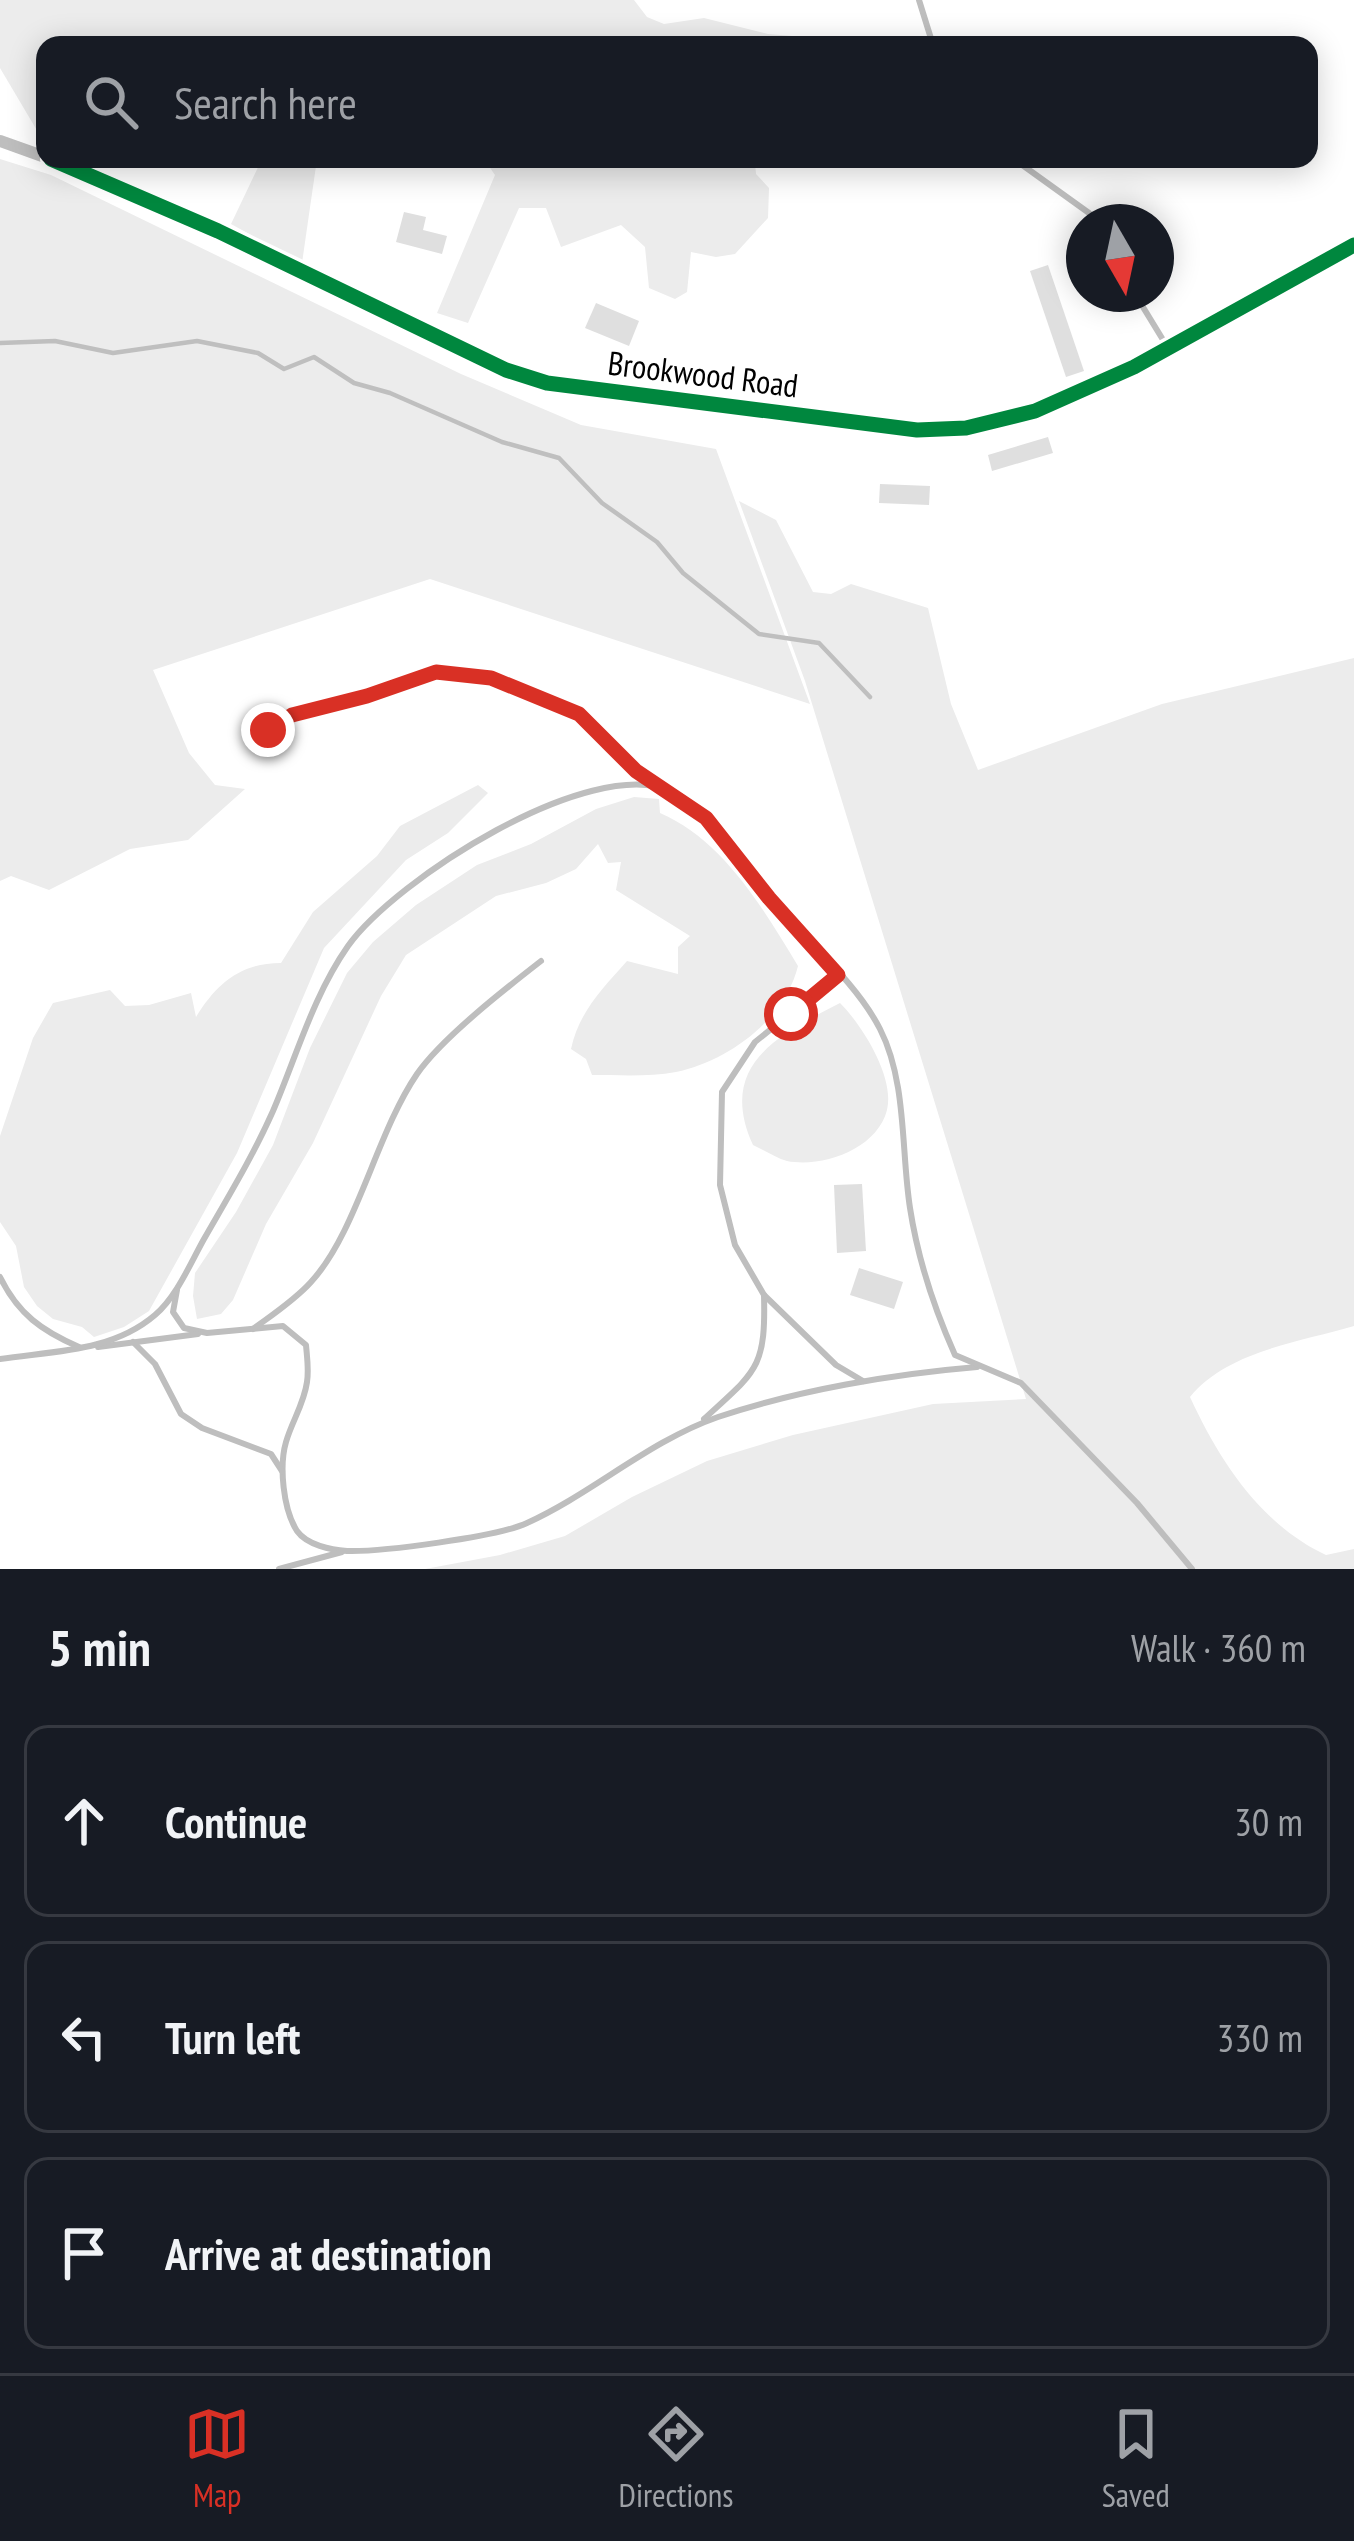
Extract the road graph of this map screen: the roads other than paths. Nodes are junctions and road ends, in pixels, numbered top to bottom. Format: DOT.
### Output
graph roads {
  1 [pos="919,0"];
  2 [pos="930,36"];
  3 [pos="0,141"];
  4 [pos="36,154"];
  5 [pos="71,168"];
  6 [pos="1027,168"];
  7 [pos="1077,204"];
  8 [pos="1354,245"];
  9 [pos="1146,312"];
  10 [pos="1168,348"];
  11 [pos="268,730"];
  12 [pos="670,791"];
  13 [pos="542,962"];
  14 [pos="838,975"];
  15 [pos="0,1276"];
  16 [pos="177,1286"];
  17 [pos="764,1295"];
  18 [pos="250,1330"];
  19 [pos="207,1333"];
  20 [pos="133,1342"];
  21 [pos="82,1348"];
  22 [pos="0,1359"];
  23 [pos="982,1367"];
  24 [pos="866,1383"];
  25 [pos="697,1426"];
  26 [pos="283,1474"];
  27 [pos="345,1551"];
  28 [pos="279,1569"];
  29 [pos="1192,1569"];
  1 -- 2 [label="lane"];
  3 -- 4 [label="street, Brookwood Road"];
  5 -- 10 [label="street, Brookwood Road"];
  6 -- 7 [label="lane"];
  8 -- 10 [label="street, Brookwood Road"];
  9 -- 10 [label="lane"];
  11 -- 12 [label="lane"];
  12 -- 14 [label="lane"];
  12 -- 16 [label="lane"];
  13 -- 18 [label="lane"];
  14 -- 17 [label="lane"];
  14 -- 23 [label="lane"];
  15 -- 21 [label="lane"];
  16 -- 19 [label="lane"];
  16 -- 21 [label="lane"];
  17 -- 24 [label="lane"];
  17 -- 25 [label="lane"];
  18 -- 19 [label="lane"];
  18 -- 26 [label="lane"];
  19 -- 20 [label="lane"];
  20 -- 21 [label="lane"];
  20 -- 26 [label="lane"];
  21 -- 22 [label="lane"];
  23 -- 24 [label="lane"];
  23 -- 29 [label="lane"];
  24 -- 25 [label="lane"];
  25 -- 27 [label="lane"];
  26 -- 27 [label="lane"];
  27 -- 28 [label="lane"];
}
